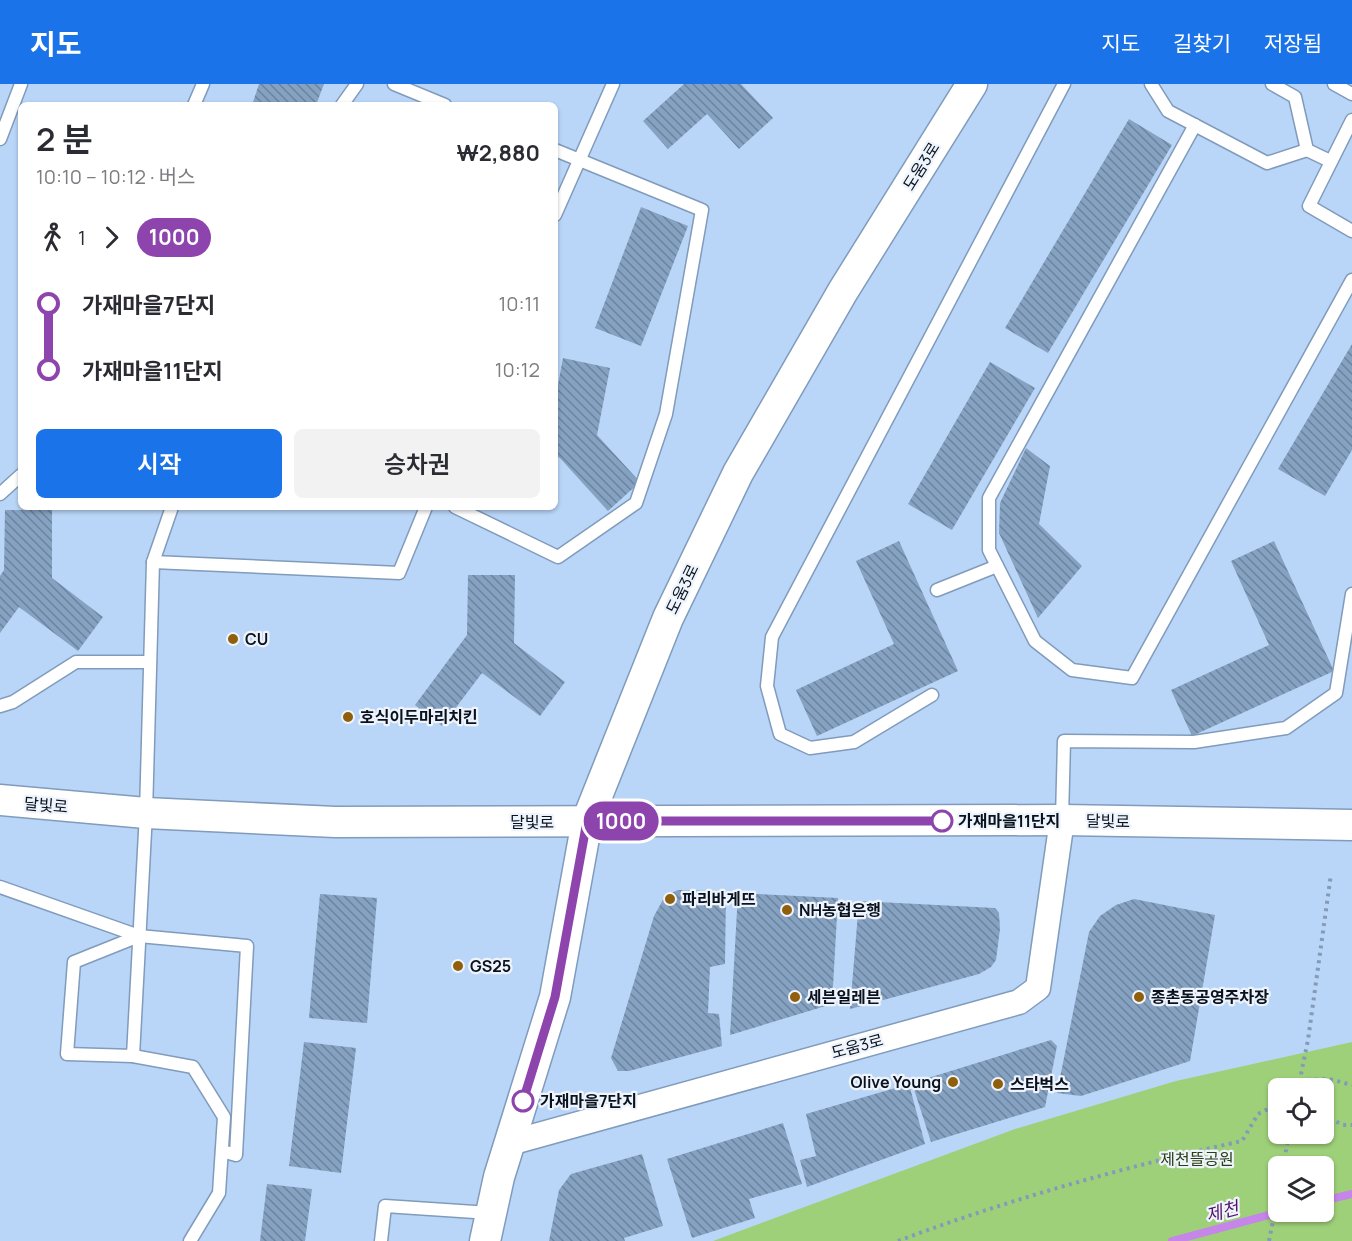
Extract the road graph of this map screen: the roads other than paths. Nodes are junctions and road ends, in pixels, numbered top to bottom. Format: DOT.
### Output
graph roads {
  1 [pos="21,84"];
  2 [pos="203,84"];
  3 [pos="357,84"];
  4 [pos="394,84"];
  5 [pos="613,84"];
  6 [pos="972,84"];
  7 [pos="1064,84"];
  8 [pos="1151,84"];
  9 [pos="1272,84"];
  10 [pos="1334,84"];
  11 [pos="1352,94"];
  12 [pos="195,102"];
  13 [pos="344,102"];
  14 [pos="438,102"];
  15 [pos="1352,120"];
  16 [pos="1195,125"];
  17 [pos="0,139"];
  18 [pos="1307,150"];
  19 [pos="558,151"];
  20 [pos="580,160"];
  21 [pos="1330,161"];
  22 [pos="558,208"];
  23 [pos="1352,231"];
  24 [pos="1352,280"];
  25 [pos="18,478"];
  26 [pos="0,494"];
  27 [pos="171,510"];
  28 [pos="425,510"];
  29 [pos="461,510"];
  30 [pos="153,562"];
  31 [pos="997,566"];
  32 [pos="937,590"];
  33 [pos="1352,594"];
  34 [pos="150,662"];
  35 [pos="932,695"];
  36 [pos="0,706"];
  37 [pos="0,800"];
  38 [pos="146,813"];
  39 [pos="1062,820"];
  40 [pos="587,821"];
  41 [pos="1352,825"];
  42 [pos="0,887"];
  43 [pos="139,936"];
  44 [pos="133,1056"];
  45 [pos="510,1143"];
  46 [pos="222,1151"];
  47 [pos="488,1227"];
  48 [pos="190,1241"];
  49 [pos="381,1241"];
  1 -- 17 [label="lane"];
  2 -- 12 [label="lane"];
  3 -- 13 [label="lane"];
  4 -- 14 [label="lane"];
  5 -- 20 [label="lane"];
  6 -- 40 [label="street, 도움3로"];
  7 -- 35 [label="lane"];
  8 -- 16 [label="lane"];
  9 -- 18 [label="lane"];
  10 -- 11 [label="lane"];
  15 -- 21 [label="lane"];
  16 -- 18 [label="lane"];
  16 -- 31 [label="lane"];
  18 -- 21 [label="lane"];
  19 -- 20 [label="lane"];
  20 -- 22 [label="lane"];
  20 -- 29 [label="lane"];
  21 -- 23 [label="lane"];
  24 -- 31 [label="lane"];
  25 -- 26 [label="lane"];
  27 -- 30 [label="lane"];
  28 -- 30 [label="lane"];
  30 -- 34 [label="lane"];
  31 -- 32 [label="lane"];
  33 -- 39 [label="lane"];
  34 -- 36 [label="lane"];
  34 -- 38 [label="lane"];
  37 -- 38 [label="street, 달빛로"];
  38 -- 40 [label="street, 달빛로"];
  38 -- 43 [label="lane"];
  39 -- 40 [label="street, 달빛로"];
  39 -- 41 [label="street, 달빛로"];
  39 -- 45 [label="street, 도움3로"];
  40 -- 45 [label="street, 도움3로"];
  42 -- 43 [label="lane"];
  43 -- 44 [label="lane"];
  43 -- 44 [label="lane"];
  43 -- 46 [label="lane"];
  44 -- 46 [label="lane"];
  45 -- 47 [label="street, 도움3로"];
  46 -- 48 [label="lane"];
  47 -- 49 [label="lane"];
}
